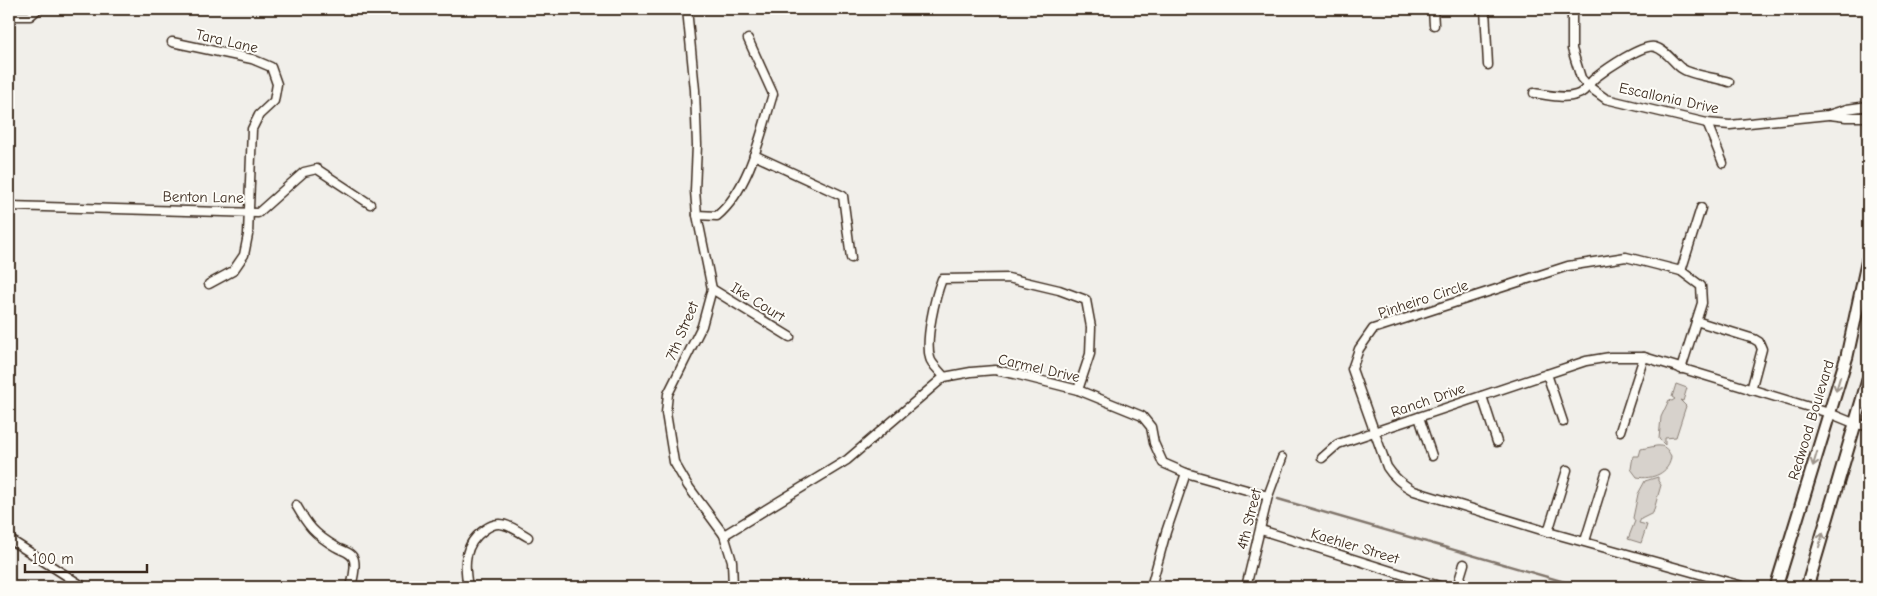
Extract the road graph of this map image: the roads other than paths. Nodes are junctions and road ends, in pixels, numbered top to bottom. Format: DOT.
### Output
graph roads {
  1 [pos="38,9"];
  2 [pos="687,9"];
  3 [pos="1432,9"];
  4 [pos="1485,9"];
  5 [pos="1572,9"];
  6 [pos="9,16"];
  7 [pos="1434,25"];
  8 [pos="748,39"];
  9 [pos="172,42"];
  10 [pos="1488,65"];
  11 [pos="1729,82"];
  12 [pos="1588,86"];
  13 [pos="1534,93"];
  14 [pos="1868,106"];
  15 [pos="1828,115"];
  16 [pos="1868,117"];
  17 [pos="1706,123"];
  18 [pos="754,155"];
  19 [pos="1723,164"];
  20 [pos="370,204"];
  21 [pos="9,206"];
  22 [pos="1701,208"];
  23 [pos="248,212"];
  24 [pos="697,215"];
  25 [pos="851,258"];
  26 [pos="1868,259"];
  27 [pos="1681,271"];
  28 [pos="209,284"];
  29 [pos="712,289"];
  30 [pos="1696,321"];
  31 [pos="790,337"];
  32 [pos="1644,357"];
  33 [pos="1681,369"];
  34 [pos="1547,374"];
  35 [pos="944,377"];
  36 [pos="1868,380"];
  37 [pos="1078,390"];
  38 [pos="1751,390"];
  39 [pos="1482,396"];
  40 [pos="1829,413"];
  41 [pos="1419,417"];
  42 [pos="1563,422"];
  43 [pos="1856,424"];
  44 [pos="1868,426"];
  45 [pos="1620,431"];
  46 [pos="1374,432"];
  47 [pos="1497,442"];
  48 [pos="1432,456"];
  49 [pos="1282,458"];
  50 [pos="1322,458"];
  51 [pos="1567,470"];
  52 [pos="1186,473"];
  53 [pos="1606,473"];
  54 [pos="1268,496"];
  55 [pos="296,505"];
  56 [pos="1261,530"];
  57 [pos="1548,532"];
  58 [pos="724,535"];
  59 [pos="528,537"];
  60 [pos="9,539"];
  61 [pos="1585,542"];
  62 [pos="1464,564"];
  63 [pos="84,587"];
  64 [pos="351,587"];
  65 [pos="468,587"];
  66 [pos="733,587"];
  67 [pos="1152,587"];
  68 [pos="1246,587"];
  69 [pos="1442,587"];
  70 [pos="1457,587"];
  71 [pos="1746,587"];
  72 [pos="1776,587"];
  73 [pos="1807,587"];
  1 -- 6 [label="street"];
  2 -- 24 [label="street, 7th Street"];
  3 -- 7 [label="street"];
  4 -- 10 [label="street"];
  5 -- 12 [label="street, Escallonia Drive"];
  8 -- 18 [label="street"];
  9 -- 23 [label="street, Tara Lane"];
  11 -- 12 [label="street"];
  12 -- 13 [label="street"];
  12 -- 17 [label="street, Escallonia Drive"];
  14 -- 15 [label="street, Escallonia Drive"];
  15 -- 16 [label="street, Escallonia Drive"];
  15 -- 17 [label="street, Escallonia Drive"];
  17 -- 19 [label="street"];
  18 -- 24 [label="street"];
  18 -- 25 [label="street"];
  20 -- 23 [label="street, Benton Lane"];
  21 -- 23 [label="street, Benton Lane"];
  22 -- 27 [label="street"];
  23 -- 28 [label="street, Tara Lane"];
  24 -- 29 [label="street, 7th Street"];
  26 -- 40 [label="main road, Redwood Boulevard, one-way"];
  27 -- 30 [label="street, Pinheiro Circle"];
  27 -- 46 [label="street, Pinheiro Circle"];
  29 -- 31 [label="street, Ike Court"];
  29 -- 58 [label="street, 7th Street"];
  30 -- 33 [label="street, Pinheiro Circle"];
  30 -- 38 [label="street"];
  32 -- 33 [label="street, Ranch Drive"];
  32 -- 34 [label="street, Ranch Drive"];
  32 -- 45 [label="street"];
  33 -- 38 [label="street, Ranch Drive"];
  34 -- 39 [label="street, Ranch Drive"];
  34 -- 42 [label="street"];
  35 -- 37 [label="street, Carmel Drive"];
  35 -- 37 [label="street"];
  35 -- 58 [label="street"];
  36 -- 43 [label="main road"];
  37 -- 52 [label="street, Carmel Drive"];
  38 -- 40 [label="street, Ranch Drive"];
  39 -- 41 [label="street, Ranch Drive"];
  39 -- 47 [label="street"];
  40 -- 43 [label="street, Ranch Drive"];
  40 -- 72 [label="main road, Redwood Boulevard, one-way"];
  41 -- 46 [label="street, Ranch Drive"];
  41 -- 48 [label="street"];
  43 -- 44 [label="street, Ranch Drive"];
  73 -- 43 [label="main road, one-way"];
  46 -- 50 [label="street, Ranch Drive"];
  46 -- 57 [label="street, Pinheiro Circle"];
  49 -- 54 [label="street, 4th Street"];
  51 -- 57 [label="street"];
  52 -- 54 [label="street, Carmel Drive"];
  52 -- 67 [label="street"];
  53 -- 61 [label="street"];
  54 -- 56 [label="street, 4th Street"];
  55 -- 64 [label="street"];
  56 -- 68 [label="street, 4th Street"];
  56 -- 69 [label="street, Kaehler Street"];
  57 -- 61 [label="street, Pinheiro Circle"];
  58 -- 66 [label="street, 7th Street"];
  59 -- 65 [label="street"];
  60 -- 63 [label="street"];
  61 -- 71 [label="street, Pinheiro Circle"];
  62 -- 70 [label="street"];
}
